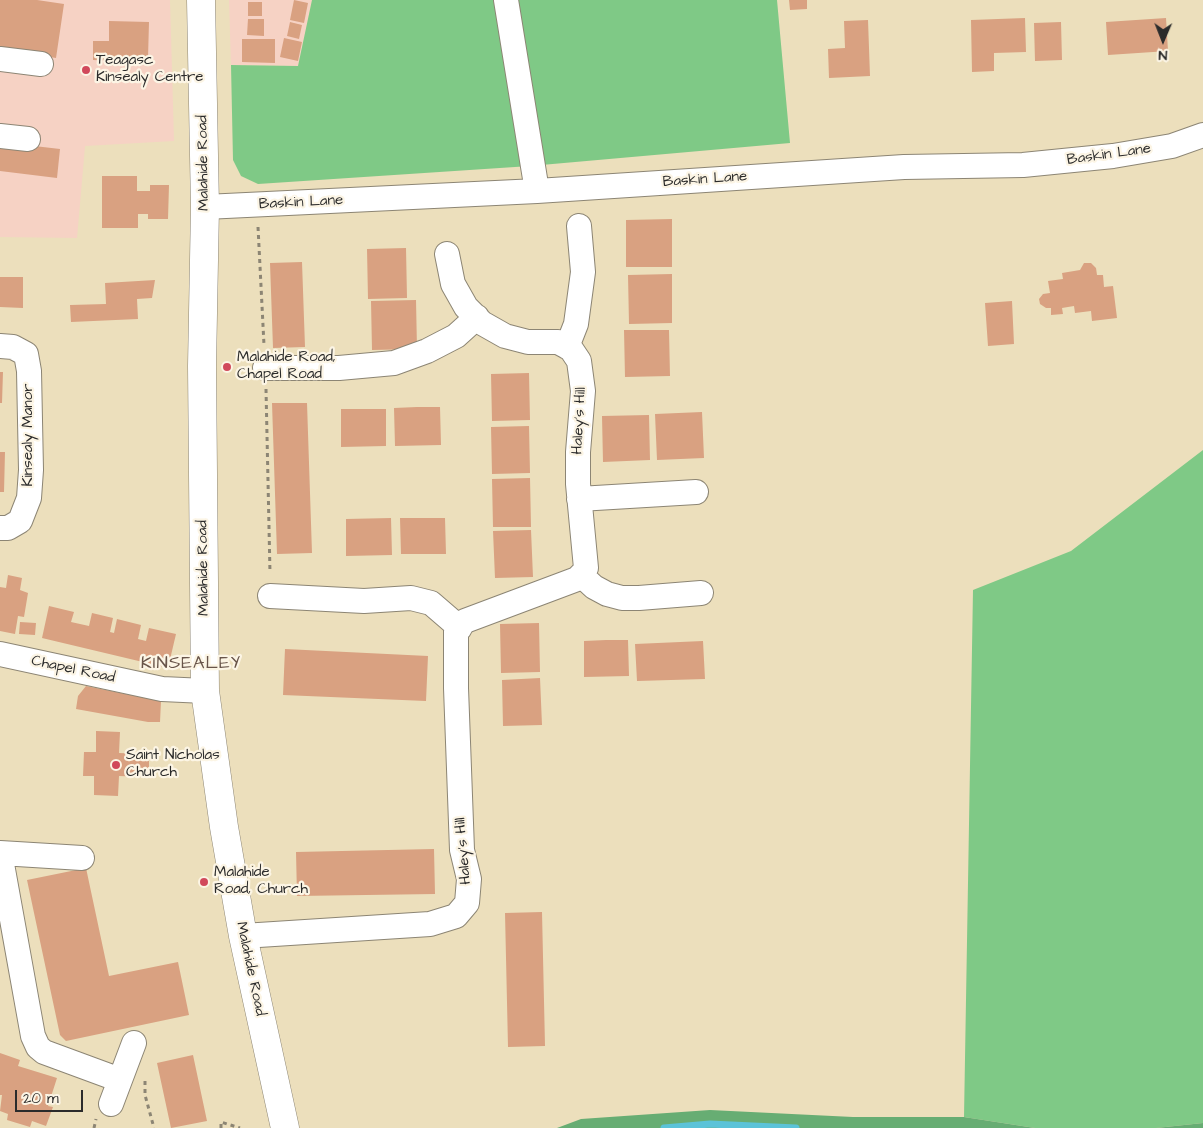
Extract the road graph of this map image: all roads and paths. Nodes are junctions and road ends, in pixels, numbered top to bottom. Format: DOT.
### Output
graph roads {
  1 [pos="201,0"];
  2 [pos="506,0"];
  3 [pos="0,59"];
  4 [pos="41,64"];
  5 [pos="1203,135"];
  6 [pos="0,136"];
  7 [pos="28,139"];
  8 [pos="536,191"];
  9 [pos="257,205"];
  10 [pos="205,207"];
  11 [pos="579,226"];
  12 [pos="448,254"];
  13 [pos="477,317"];
  14 [pos="0,346"];
  15 [pos="567,347"];
  16 [pos="265,368"];
  17 [pos="696,492"];
  18 [pos="579,499"];
  19 [pos="0,528"];
  20 [pos="581,576"];
  21 [pos="701,593"];
  22 [pos="270,596"];
  23 [pos="460,628"];
  24 [pos="0,654"];
  25 [pos="205,691"];
  26 [pos="0,853"];
  27 [pos="82,858"];
  28 [pos="243,936"];
  29 [pos="134,1043"];
  30 [pos="146,1076"];
  31 [pos="120,1080"];
  32 [pos="111,1104"];
  33 [pos="154,1128"];
  34 [pos="221,1128"];
  35 [pos="240,1128"];
  36 [pos="284,1128"];
  1 -- 10 [label="main road, Malahide Road"];
  2 -- 8 [label="street"];
  3 -- 4 [label="street"];
  5 -- 8 [label="street, Baskin Lane"];
  6 -- 7 [label="street"];
  8 -- 9 [label="street, Baskin Lane"];
  9 -- 10 [label="street, Baskin Lane"];
  9 -- 16 [label="path"];
  10 -- 25 [label="main road, Malahide Road"];
  11 -- 15 [label="street"];
  12 -- 13 [label="street"];
  13 -- 15 [label="street"];
  13 -- 16 [label="street"];
  14 -- 19 [label="street, Kinsealy Manor"];
  15 -- 18 [label="street, Haley's Hill"];
  16 -- 22 [label="path"];
  17 -- 18 [label="street"];
  18 -- 20 [label="street, Haley's Hill"];
  20 -- 21 [label="street"];
  20 -- 23 [label="street"];
  22 -- 23 [label="street"];
  23 -- 28 [label="street, Haley's Hill"];
  24 -- 25 [label="street, Chapel Road"];
  25 -- 28 [label="main road, Malahide Road"];
  26 -- 27 [label="street"];
  26 -- 31 [label="street"];
  28 -- 36 [label="main road, Malahide Road"];
  29 -- 31 [label="street"];
  30 -- 33 [label="path"];
  31 -- 32 [label="street"];
  34 -- 35 [label="path"];
}
